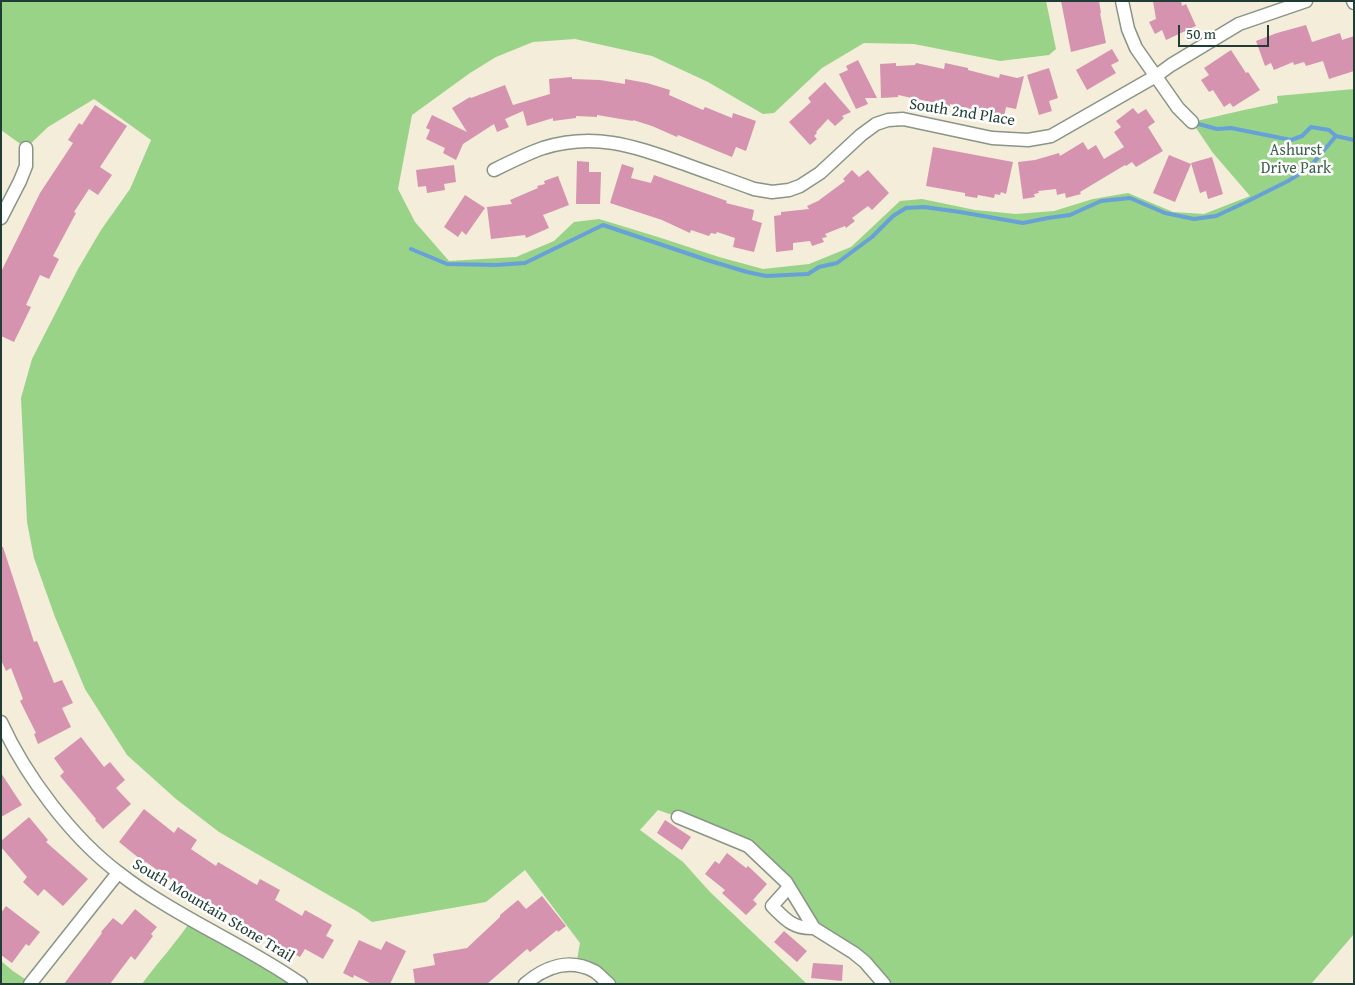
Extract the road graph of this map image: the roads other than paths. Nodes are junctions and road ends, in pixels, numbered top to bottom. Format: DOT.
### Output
graph roads {
  1 [pos="1122,1"];
  2 [pos="1306,1"];
  3 [pos="1156,76"];
  4 [pos="1192,122"];
  5 [pos="26,148"];
  6 [pos="494,170"];
  7 [pos="1,218"];
  8 [pos="1,722"];
  9 [pos="678,817"];
  10 [pos="118,873"];
  11 [pos="789,887"];
  12 [pos="814,928"];
  13 [pos="30,984"];
  14 [pos="301,984"];
  15 [pos="526,984"];
  16 [pos="609,984"];
  17 [pos="884,984"];
  1 -- 3 [label="street"];
  2 -- 3 [label="street, South 2nd Place"];
  3 -- 4 [label="street"];
  3 -- 6 [label="street, South 2nd Place"];
  5 -- 7 [label="street"];
  8 -- 10 [label="street, South Mountain Stone Trail"];
  9 -- 11 [label="street"];
  10 -- 13 [label="street"];
  10 -- 14 [label="street, South Mountain Stone Trail"];
  11 -- 12 [label="street"];
  11 -- 12 [label="street"];
  12 -- 17 [label="street"];
  15 -- 16 [label="street"];
}
